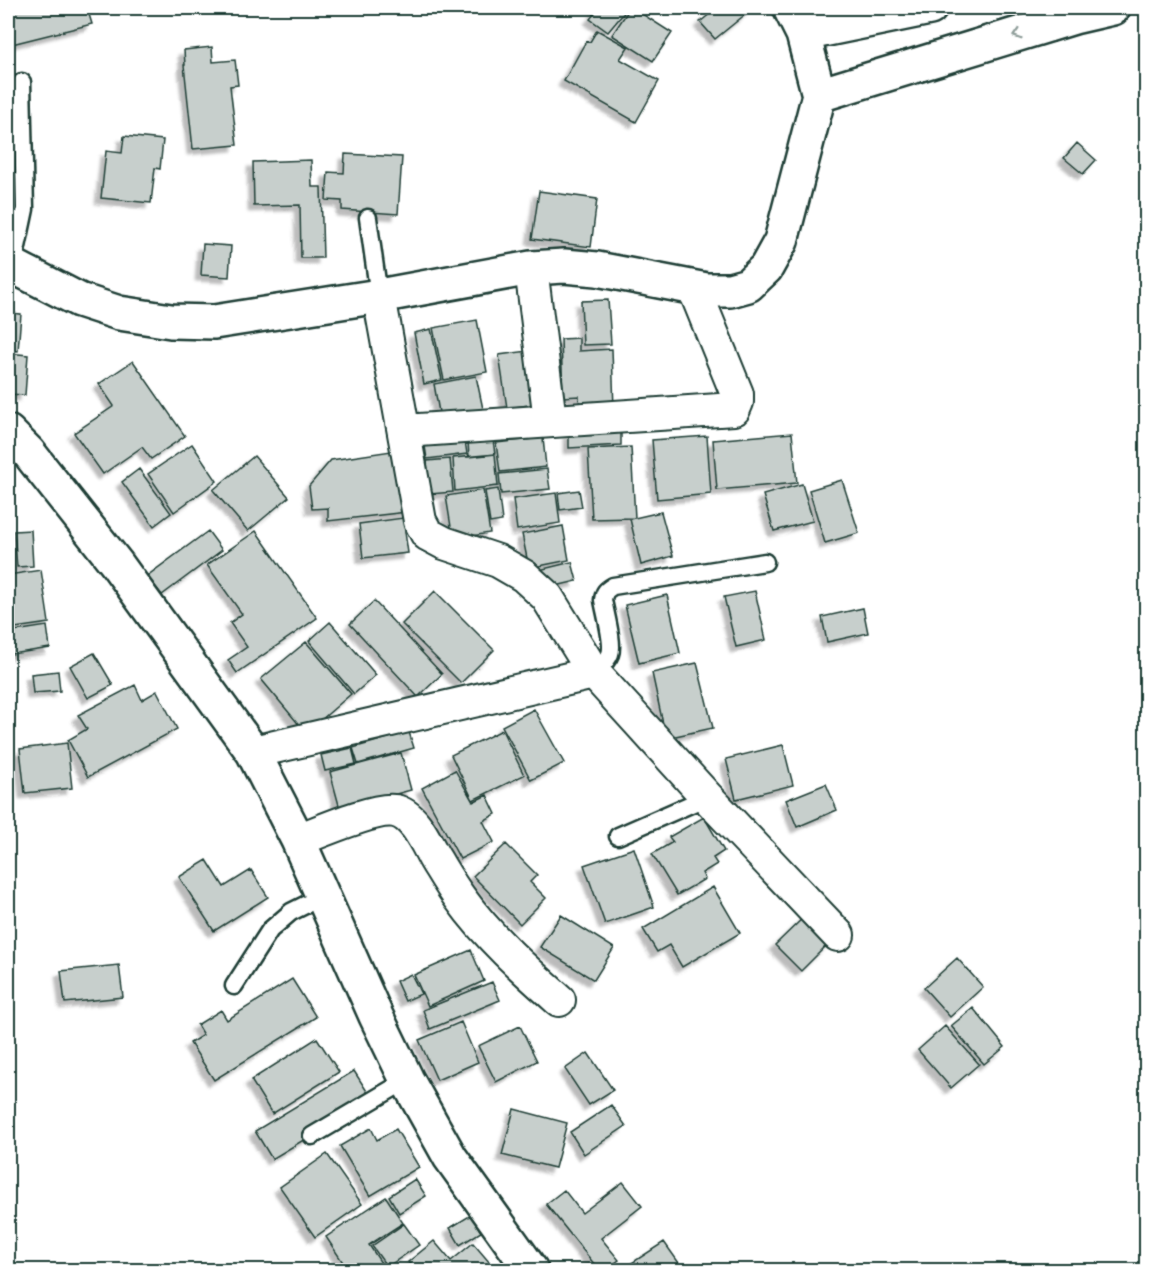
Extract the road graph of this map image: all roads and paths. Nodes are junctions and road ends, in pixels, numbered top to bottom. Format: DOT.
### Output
graph roads {
  1 [pos="930,8"];
  2 [pos="1113,8"];
  3 [pos="796,21"];
  4 [pos="22,82"];
  5 [pos="819,96"];
  6 [pos="368,218"];
  7 [pos="10,265"];
  8 [pos="531,268"];
  9 [pos="694,288"];
  10 [pos="379,296"];
  11 [pos="550,420"];
  12 [pos="404,431"];
  13 [pos="8,432"];
  14 [pos="765,561"];
  15 [pos="594,673"];
  16 [pos="253,752"];
  17 [pos="708,797"];
  18 [pos="618,836"];
  19 [pos="298,840"];
  20 [pos="323,896"];
  21 [pos="838,935"];
  22 [pos="234,986"];
  23 [pos="560,1000"];
  24 [pos="407,1080"];
  25 [pos="312,1136"];
  26 [pos="521,1267"];
  1 -- 3 [label="street"];
  2 -- 5 [label="street, one-way"];
  3 -- 5 [label="street"];
  4 -- 7 [label="lane"];
  5 -- 9 [label="street"];
  6 -- 10 [label="lane"];
  7 -- 10 [label="street"];
  8 -- 9 [label="street"];
  8 -- 10 [label="street"];
  8 -- 11 [label="street"];
  9 -- 11 [label="street"];
  10 -- 12 [label="street"];
  11 -- 12 [label="street"];
  12 -- 15 [label="street"];
  13 -- 16 [label="street"];
  14 -- 15 [label="lane"];
  15 -- 16 [label="street"];
  15 -- 17 [label="street"];
  16 -- 19 [label="street"];
  17 -- 18 [label="lane"];
  17 -- 21 [label="street"];
  19 -- 20 [label="street"];
  19 -- 23 [label="street"];
  20 -- 22 [label="lane"];
  20 -- 24 [label="street"];
  24 -- 25 [label="lane"];
  24 -- 26 [label="street"];
}
